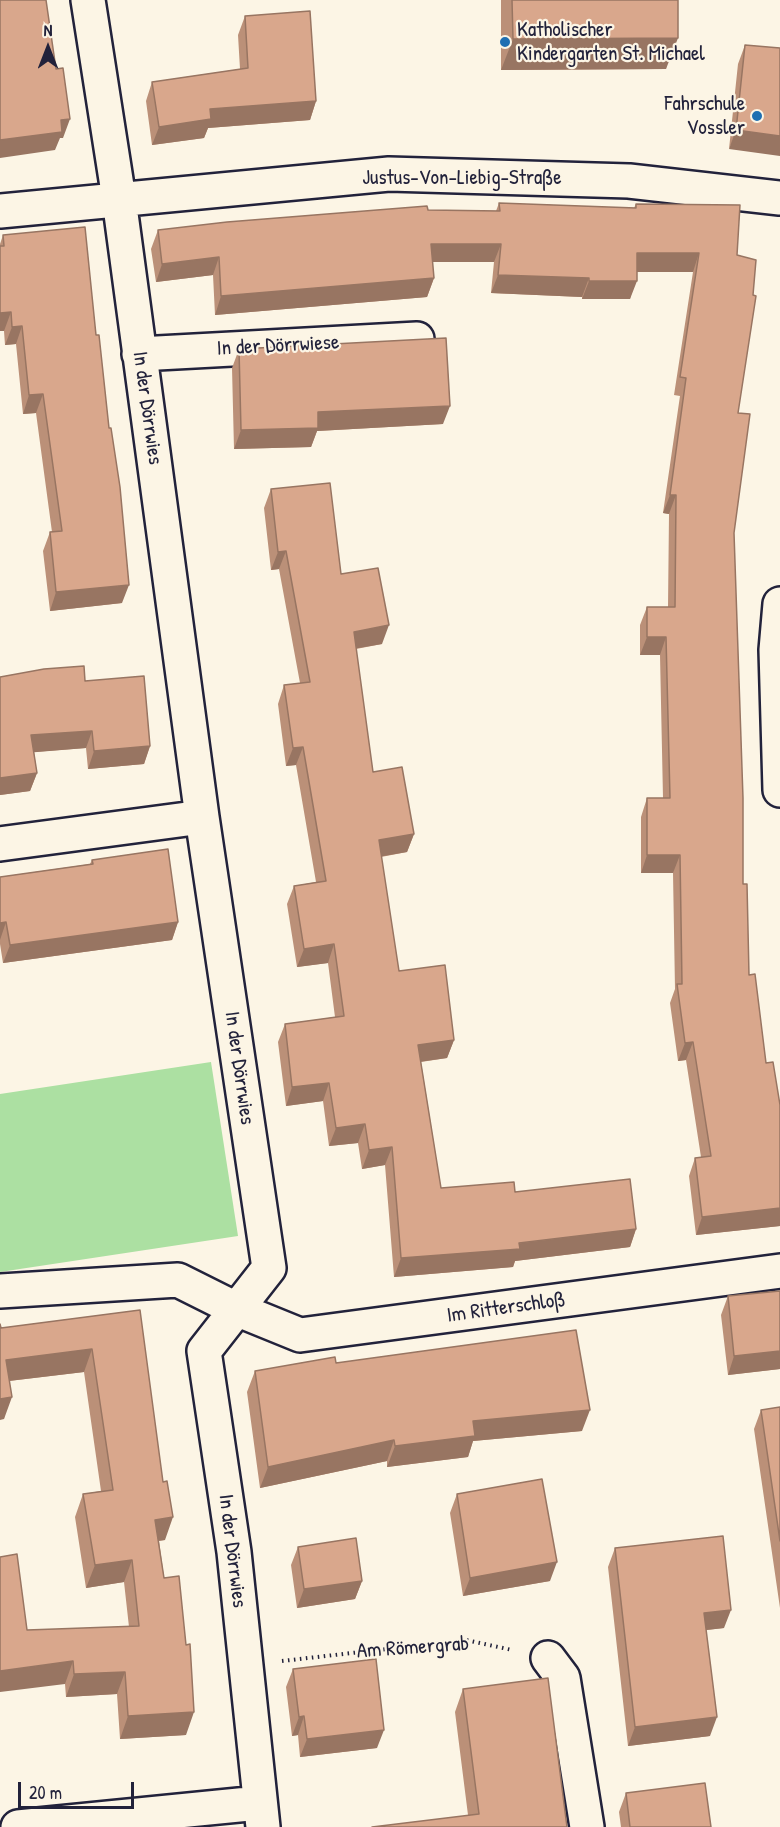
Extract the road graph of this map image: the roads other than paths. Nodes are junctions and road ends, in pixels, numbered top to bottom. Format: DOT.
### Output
graph roads {
  1 [pos="88,0"];
  2 [pos="780,198"];
  3 [pos="119,199"];
  4 [pos="0,212"];
  5 [pos="417,339"];
  6 [pos="139,354"];
  7 [pos="780,604"];
  8 [pos="780,790"];
  9 [pos="202,816"];
  10 [pos="0,844"];
  11 [pos="780,1271"];
  12 [pos="0,1291"];
  13 [pos="236,1309"];
  14 [pos="548,1658"];
  15 [pos="261,1815"];
  16 [pos="18,1827"];
  17 [pos="587,1827"];
  1 -- 3 [label="street, In der Dörrwies"];
  2 -- 3 [label="street, Justus-Von-Liebig-Straße"];
  3 -- 4 [label="street, Justus-Von-Liebig-Straße"];
  3 -- 6 [label="street, In der Dörrwies"];
  5 -- 6 [label="street, In der Dörrwiese"];
  6 -- 9 [label="street, In der Dörrwies"];
  7 -- 8 [label="street"];
  9 -- 10 [label="street"];
  9 -- 13 [label="street, In der Dörrwies"];
  11 -- 13 [label="street, Im Ritterschloß"];
  12 -- 13 [label="street"];
  13 -- 15 [label="street, In der Dörrwies"];
  14 -- 17 [label="street"];
  15 -- 16 [label="street, In der Dörrwies"];
}
